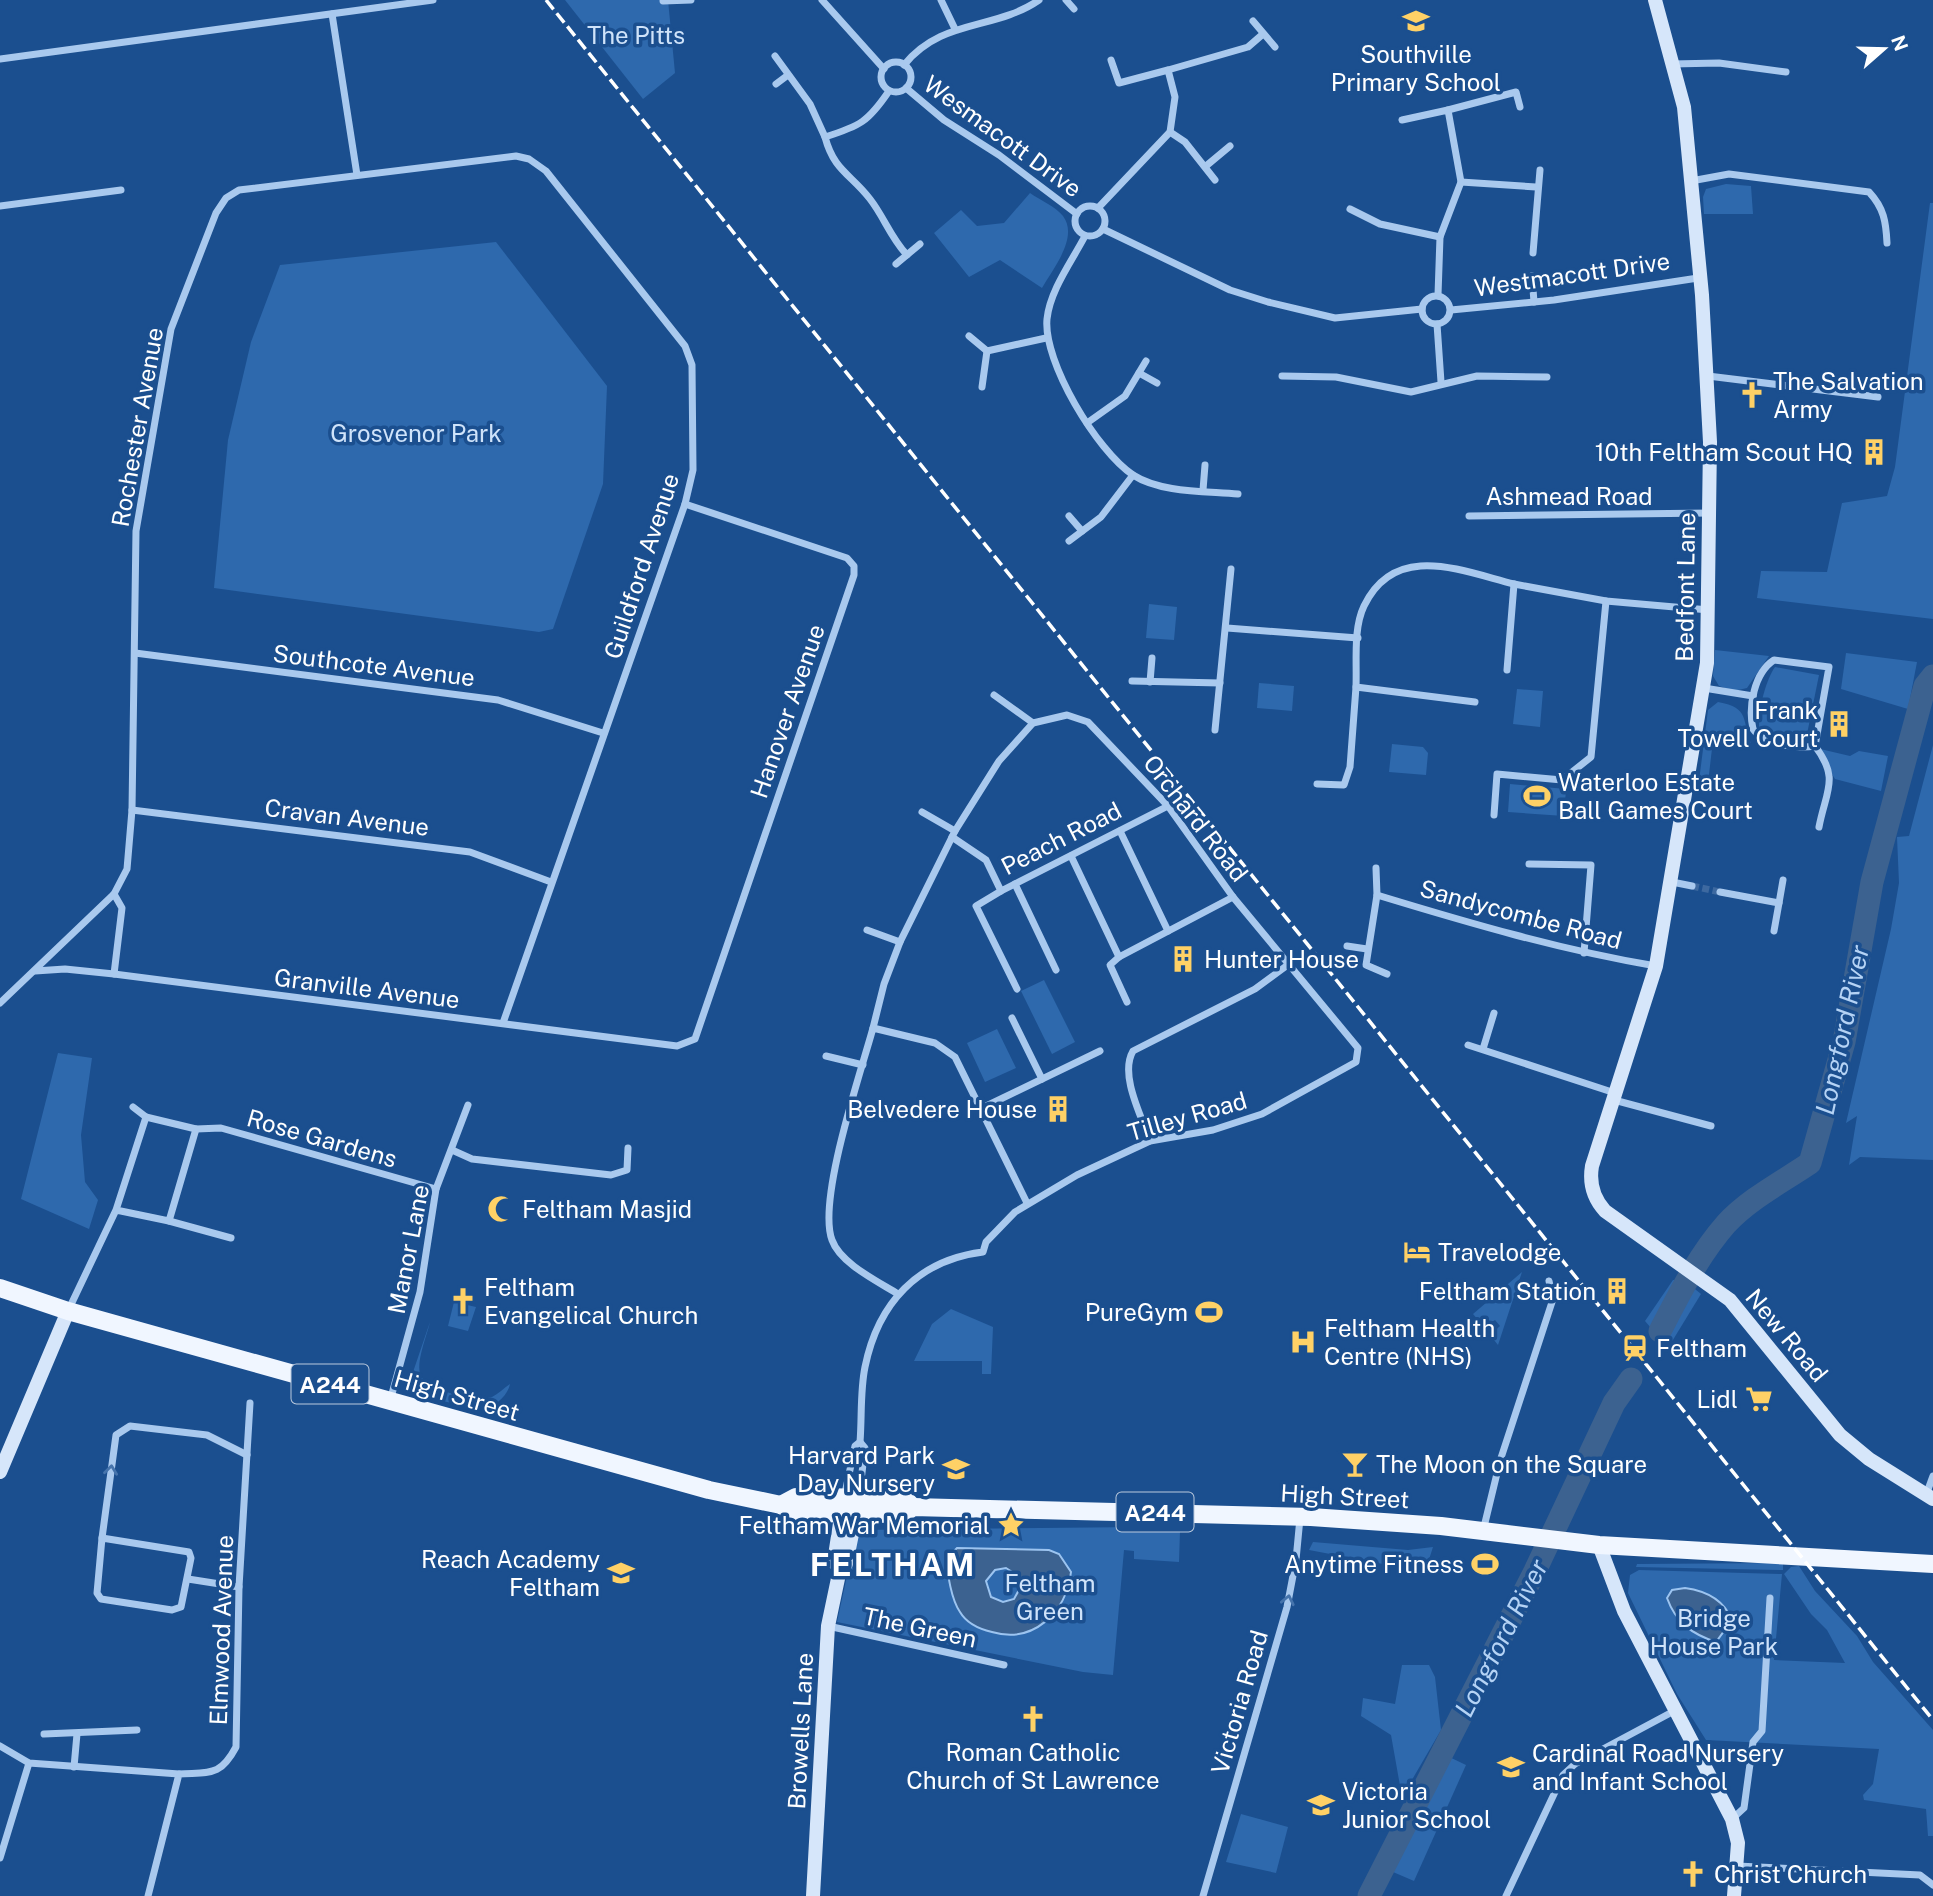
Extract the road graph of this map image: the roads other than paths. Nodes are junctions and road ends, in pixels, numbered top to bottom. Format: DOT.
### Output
graph roads {
  1 [pos="433,0"];
  2 [pos="691,0"];
  3 [pos="822,0"];
  4 [pos="941,0"];
  5 [pos="1039,0"];
  6 [pos="1066,0"];
  7 [pos="1655,0"];
  8 [pos="663,1"];
  9 [pos="1074,9"];
  10 [pos="332,15"];
  11 [pos="1253,21"];
  12 [pos="955,29"];
  13 [pos="1263,34"];
  14 [pos="1275,47"];
  15 [pos="775,56"];
  16 [pos="0,59"];
  17 [pos="1111,60"];
  18 [pos="1672,64"];
  19 [pos="904,65"];
  20 [pos="884,69"];
  21 [pos="1168,71"];
  22 [pos="1786,72"];
  23 [pos="788,75"];
  24 [pos="776,84"];
  25 [pos="906,88"];
  26 [pos="889,90"];
  27 [pos="1520,107"];
  28 [pos="1448,110"];
  29 [pos="1402,120"];
  30 [pos="1170,132"];
  31 [pos="825,137"];
  32 [pos="1230,146"];
  33 [pos="529,159"];
  34 [pos="1206,166"];
  35 [pos="1540,170"];
  36 [pos="357,175"];
  37 [pos="1215,180"];
  38 [pos="1690,181"];
  39 [pos="1461,182"];
  40 [pos="1536,187"];
  41 [pos="121,190"];
  42 [pos="0,206"];
  43 [pos="1098,208"];
  44 [pos="1350,209"];
  45 [pos="1077,214"];
  46 [pos="1104,229"];
  47 [pos="1085,236"];
  48 [pos="1440,237"];
  49 [pos="1887,243"];
  50 [pos="920,244"];
  51 [pos="1533,253"];
  52 [pos="907,255"];
  53 [pos="896,264"];
  54 [pos="1532,276"];
  55 [pos="1698,278"];
  56 [pos="1438,295"];
  57 [pos="1534,302"];
  58 [pos="1422,309"];
  59 [pos="1451,310"];
  60 [pos="1437,324"];
  61 [pos="969,336"];
  62 [pos="1046,338"];
  63 [pos="987,351"];
  64 [pos="1146,360"];
  65 [pos="1139,373"];
  66 [pos="1282,376"];
  67 [pos="1708,376"];
  68 [pos="1548,377"];
  69 [pos="1157,383"];
  70 [pos="1441,383"];
  71 [pos="982,387"];
  72 [pos="1878,397"];
  73 [pos="1087,423"];
  74 [pos="1205,465"];
  75 [pos="1133,475"];
  76 [pos="1203,490"];
  77 [pos="1238,494"];
  78 [pos="685,504"];
  79 [pos="1710,513"];
  80 [pos="1069,516"];
  81 [pos="1469,516"];
  82 [pos="1082,531"];
  83 [pos="1069,541"];
  84 [pos="1231,569"];
  85 [pos="1514,584"];
  86 [pos="1605,601"];
  87 [pos="1710,610"];
  88 [pos="1227,628"];
  89 [pos="1358,638"];
  90 [pos="135,653"];
  91 [pos="1152,658"];
  92 [pos="1507,670"];
  93 [pos="1132,681"];
  94 [pos="1150,682"];
  95 [pos="1220,682"];
  96 [pos="1356,687"];
  97 [pos="1704,688"];
  98 [pos="994,695"];
  99 [pos="1753,696"];
  100 [pos="1475,702"];
  101 [pos="1032,723"];
  102 [pos="1215,730"];
  103 [pos="603,733"];
  104 [pos="1815,746"];
  105 [pos="1317,784"];
  106 [pos="1168,806"];
  107 [pos="132,810"];
  108 [pos="922,812"];
  109 [pos="1494,816"];
  110 [pos="1819,827"];
  111 [pos="1120,831"];
  112 [pos="953,834"];
  113 [pos="1072,856"];
  114 [pos="1529,864"];
  115 [pos="1376,869"];
  116 [pos="1783,880"];
  117 [pos="551,882"];
  118 [pos="1672,882"];
  119 [pos="1015,884"];
  120 [pos="1692,886"];
  121 [pos="1001,891"];
  122 [pos="1720,892"];
  123 [pos="114,894"];
  124 [pos="1377,895"];
  125 [pos="1233,897"];
  126 [pos="1779,903"];
  127 [pos="867,930"];
  128 [pos="1168,931"];
  129 [pos="1774,931"];
  130 [pos="900,942"];
  131 [pos="1347,946"];
  132 [pos="1367,949"];
  133 [pos="1584,953"];
  134 [pos="1119,957"];
  135 [pos="1289,964"];
  136 [pos="1656,966"];
  137 [pos="1056,970"];
  138 [pos="34,971"];
  139 [pos="114,974"];
  140 [pos="1387,974"];
  141 [pos="1017,989"];
  142 [pos="1127,1002"];
  143 [pos="0,1003"];
  144 [pos="1494,1013"];
  145 [pos="1012,1018"];
  146 [pos="503,1023"];
  147 [pos="873,1028"];
  148 [pos="695,1039"];
  149 [pos="1468,1045"];
  150 [pos="1483,1049"];
  151 [pos="1100,1051"];
  152 [pos="826,1056"];
  153 [pos="1356,1062"];
  154 [pos="863,1065"];
  155 [pos="1041,1079"];
  156 [pos="1615,1097"];
  157 [pos="468,1105"];
  158 [pos="133,1107"];
  159 [pos="981,1109"];
  160 [pos="146,1117"];
  161 [pos="1711,1126"];
  162 [pos="196,1129"];
  163 [pos="1150,1141"];
  164 [pos="628,1147"];
  165 [pos="452,1150"];
  166 [pos="1592,1166"];
  167 [pos="436,1189"];
  168 [pos="1027,1203"];
  169 [pos="116,1210"];
  170 [pos="169,1221"];
  171 [pos="231,1238"];
  172 [pos="1549,1281"];
  173 [pos="0,1288"];
  174 [pos="898,1294"];
  175 [pos="68,1311"];
  176 [pos="390,1401"];
  177 [pos="250,1403"];
  178 [pos="860,1442"];
  179 [pos="247,1455"];
  180 [pos="0,1472"];
  181 [pos="1933,1476"];
  182 [pos="1930,1497"];
  183 [pos="850,1507"];
  184 [pos="1300,1517"];
  185 [pos="1483,1532"];
  186 [pos="102,1538"];
  187 [pos="1599,1545"];
  188 [pos="1933,1564"];
  189 [pos="188,1579"];
  190 [pos="239,1587"];
  191 [pos="1770,1598"];
  192 [pos="828,1626"];
  193 [pos="1004,1665"];
  194 [pos="1676,1710"];
  195 [pos="137,1730"];
  196 [pos="44,1734"];
  197 [pos="77,1734"];
  198 [pos="0,1746"];
  199 [pos="29,1763"];
  200 [pos="75,1767"];
  201 [pos="179,1774"];
  202 [pos="1732,1819"];
  203 [pos="0,1858"];
  204 [pos="1737,1866"];
  205 [pos="1933,1885"];
  206 [pos="148,1896"];
  207 [pos="813,1896"];
  208 [pos="1203,1896"];
  209 [pos="1506,1896"];
  210 [pos="1734,1896"];
  1 -- 10 [label="street"];
  2 -- 8 [label="street"];
  3 -- 20 [label="street"];
  4 -- 12 [label="street"];
  5 -- 12 [label="street"];
  6 -- 9 [label="street"];
  7 -- 18 [label="main road, Bedfont Lane"];
  10 -- 16 [label="street"];
  10 -- 36 [label="street"];
  11 -- 13 [label="street"];
  12 -- 19 [label="street"];
  13 -- 14 [label="street"];
  13 -- 21 [label="street"];
  15 -- 23 [label="street"];
  17 -- 21 [label="street"];
  18 -- 22 [label="street"];
  18 -- 38 [label="main road, Bedfont Lane"];
  19 -- 20 [label="street"];
  19 -- 25 [label="street"];
  20 -- 26 [label="street"];
  21 -- 30 [label="street"];
  23 -- 24 [label="street"];
  23 -- 31 [label="street"];
  25 -- 26 [label="street"];
  25 -- 45 [label="street, Wesmacott Drive"];
  26 -- 31 [label="street"];
  27 -- 28 [label="street"];
  28 -- 29 [label="street"];
  28 -- 39 [label="street"];
  30 -- 34 [label="street"];
  30 -- 43 [label="street"];
  31 -- 52 [label="street"];
  32 -- 34 [label="street"];
  33 -- 36 [label="street, Rochester Avenue"];
  33 -- 78 [label="street, Guildford Avenue"];
  34 -- 37 [label="street"];
  35 -- 40 [label="street"];
  36 -- 90 [label="street, Rochester Avenue"];
  38 -- 49 [label="street"];
  38 -- 55 [label="main road, Bedfont Lane"];
  39 -- 40 [label="street"];
  39 -- 48 [label="street"];
  40 -- 51 [label="street"];
  41 -- 42 [label="street"];
  43 -- 45 [label="street"];
  43 -- 46 [label="street"];
  44 -- 48 [label="street"];
  45 -- 47 [label="street"];
  46 -- 47 [label="street"];
  46 -- 58 [label="street"];
  47 -- 62 [label="street"];
  48 -- 56 [label="street"];
  50 -- 52 [label="street"];
  52 -- 53 [label="street"];
  54 -- 57 [label="street"];
  55 -- 57 [label="street, Westmacott Drive"];
  55 -- 67 [label="main road, Bedfont Lane"];
  56 -- 58 [label="street"];
  56 -- 59 [label="street"];
  57 -- 59 [label="street, Westmacott Drive"];
  58 -- 60 [label="street"];
  59 -- 60 [label="street"];
  60 -- 70 [label="street"];
  61 -- 63 [label="street"];
  62 -- 63 [label="street"];
  62 -- 73 [label="street"];
  63 -- 71 [label="street"];
  64 -- 65 [label="street"];
  65 -- 69 [label="street"];
  65 -- 73 [label="street"];
  66 -- 70 [label="street"];
  67 -- 72 [label="street"];
  67 -- 79 [label="main road, Bedfont Lane"];
  68 -- 70 [label="street"];
  73 -- 75 [label="street"];
  74 -- 76 [label="street"];
  75 -- 76 [label="street"];
  75 -- 82 [label="street"];
  76 -- 77 [label="street"];
  78 -- 103 [label="street, Guildford Avenue"];
  78 -- 148 [label="street, Hanover Avenue"];
  79 -- 81 [label="street, Ashmead Road"];
  79 -- 87 [label="main road, Bedfont Lane"];
  80 -- 82 [label="street"];
  82 -- 83 [label="street"];
  84 -- 88 [label="street"];
  85 -- 86 [label="street"];
  85 -- 89 [label="street"];
  85 -- 92 [label="street"];
  86 -- 87 [label="street"];
  86 -- 109 [label="street"];
  87 -- 97 [label="main road, Bedfont Lane"];
  88 -- 89 [label="street"];
  88 -- 95 [label="street"];
  89 -- 96 [label="street"];
  90 -- 103 [label="street, Southcote Avenue"];
  90 -- 107 [label="street, Rochester Avenue"];
  91 -- 94 [label="street"];
  93 -- 94 [label="street"];
  94 -- 95 [label="street"];
  95 -- 102 [label="street"];
  96 -- 100 [label="street"];
  96 -- 105 [label="street"];
  97 -- 99 [label="street"];
  97 -- 118 [label="main road, Bedfont Lane"];
  98 -- 101 [label="street"];
  99 -- 104 [label="street"];
  99 -- 104 [label="street"];
  101 -- 106 [label="street, Orchard Road"];
  101 -- 112 [label="street"];
  103 -- 117 [label="street, Guildford Avenue"];
  104 -- 110 [label="street"];
  106 -- 111 [label="street, Peach Road"];
  106 -- 125 [label="street, Orchard Road"];
  107 -- 117 [label="street, Cravan Avenue"];
  107 -- 123 [label="street, Rochester Avenue"];
  108 -- 112 [label="street, Peach Road"];
  111 -- 113 [label="street, Peach Road"];
  111 -- 128 [label="street"];
  112 -- 121 [label="street, Peach Road"];
  112 -- 130 [label="street"];
  113 -- 119 [label="street, Peach Road"];
  113 -- 134 [label="street"];
  114 -- 133 [label="street"];
  115 -- 124 [label="street"];
  116 -- 126 [label="street"];
  117 -- 146 [label="street, Guildford Avenue"];
  118 -- 120 [label="street"];
  118 -- 136 [label="main road, Bedfont Lane"];
  119 -- 121 [label="street, Peach Road"];
  119 -- 137 [label="street"];
  121 -- 141 [label="street"];
  122 -- 126 [label="street"];
  123 -- 138 [label="street, Rochester Avenue"];
  123 -- 139 [label="street"];
  124 -- 132 [label="street"];
  124 -- 133 [label="street, Sandycombe Road"];
  125 -- 128 [label="street"];
  125 -- 135 [label="street, Orchard Road"];
  126 -- 129 [label="street"];
  127 -- 130 [label="street"];
  128 -- 134 [label="street"];
  130 -- 147 [label="street"];
  131 -- 132 [label="street"];
  132 -- 140 [label="street"];
  133 -- 136 [label="street, Sandycombe Road"];
  134 -- 142 [label="street"];
  135 -- 153 [label="street, Orchard Road"];
  135 -- 163 [label="street"];
  136 -- 156 [label="main road, Bedfont Lane"];
  138 -- 139 [label="street, Granville Avenue"];
  138 -- 143 [label="street, Rochester Avenue"];
  139 -- 146 [label="street, Granville Avenue"];
  144 -- 150 [label="street"];
  145 -- 155 [label="street"];
  146 -- 148 [label="street, Granville Avenue"];
  147 -- 154 [label="street"];
  147 -- 159 [label="street"];
  149 -- 150 [label="street"];
  150 -- 156 [label="street"];
  151 -- 155 [label="street"];
  152 -- 154 [label="street"];
  153 -- 163 [label="street, Tilley Road"];
  154 -- 174 [label="street"];
  155 -- 159 [label="street"];
  156 -- 161 [label="street"];
  156 -- 166 [label="main road, Bedfont Lane"];
  157 -- 165 [label="street, Manor Lane"];
  158 -- 160 [label="street, Rose Gardens"];
  159 -- 168 [label="street"];
  160 -- 162 [label="street, Rose Gardens"];
  160 -- 169 [label="street"];
  162 -- 167 [label="street, Rose Gardens"];
  162 -- 170 [label="street"];
  163 -- 168 [label="street, Tilley Road"];
  164 -- 165 [label="street"];
  165 -- 167 [label="street, Manor Lane"];
  166 -- 182 [label="main road, New Road"];
  167 -- 176 [label="street, Manor Lane"];
  168 -- 174 [label="street, Tilley Road"];
  169 -- 170 [label="street"];
  169 -- 175 [label="street"];
  170 -- 171 [label="street"];
  172 -- 185 [label="street"];
  173 -- 175 [label="main road, High Street / A244"];
  174 -- 178 [label="street"];
  175 -- 176 [label="main road, High Street / A244"];
  175 -- 180 [label="main road"];
  176 -- 183 [label="main road, High Street / A244"];
  177 -- 179 [label="street, Elmwood Avenue"];
  178 -- 183 [label="street"];
  178 -- 183 [label="street"];
  186 -- 179 [label="street, one-way"];
  179 -- 190 [label="street, Elmwood Avenue"];
  181 -- 182 [label="street"];
  183 -- 184 [label="main road, High Street / A244"];
  183 -- 192 [label="main road, Browells Lane"];
  184 -- 185 [label="main road, High Street / A244"];
  208 -- 184 [label="street, Victoria Road, one-way"];
  185 -- 187 [label="main road, High Street / A244"];
  186 -- 189 [label="street"];
  186 -- 189 [label="street"];
  187 -- 188 [label="main road, High Street / A244"];
  187 -- 194 [label="main road"];
  189 -- 190 [label="street"];
  190 -- 201 [label="street, Elmwood Avenue"];
  191 -- 202 [label="street"];
  192 -- 193 [label="street, The Green"];
  192 -- 207 [label="main road, Browells Lane"];
  194 -- 202 [label="main road"];
  194 -- 209 [label="street"];
  195 -- 197 [label="street"];
  196 -- 197 [label="street"];
  197 -- 200 [label="street"];
  198 -- 199 [label="street"];
  199 -- 200 [label="street, Elmwood Avenue"];
  199 -- 203 [label="street"];
  200 -- 201 [label="street, Elmwood Avenue"];
  201 -- 206 [label="street"];
  202 -- 204 [label="main road"];
  204 -- 205 [label="street"];
  204 -- 210 [label="main road"];
}
